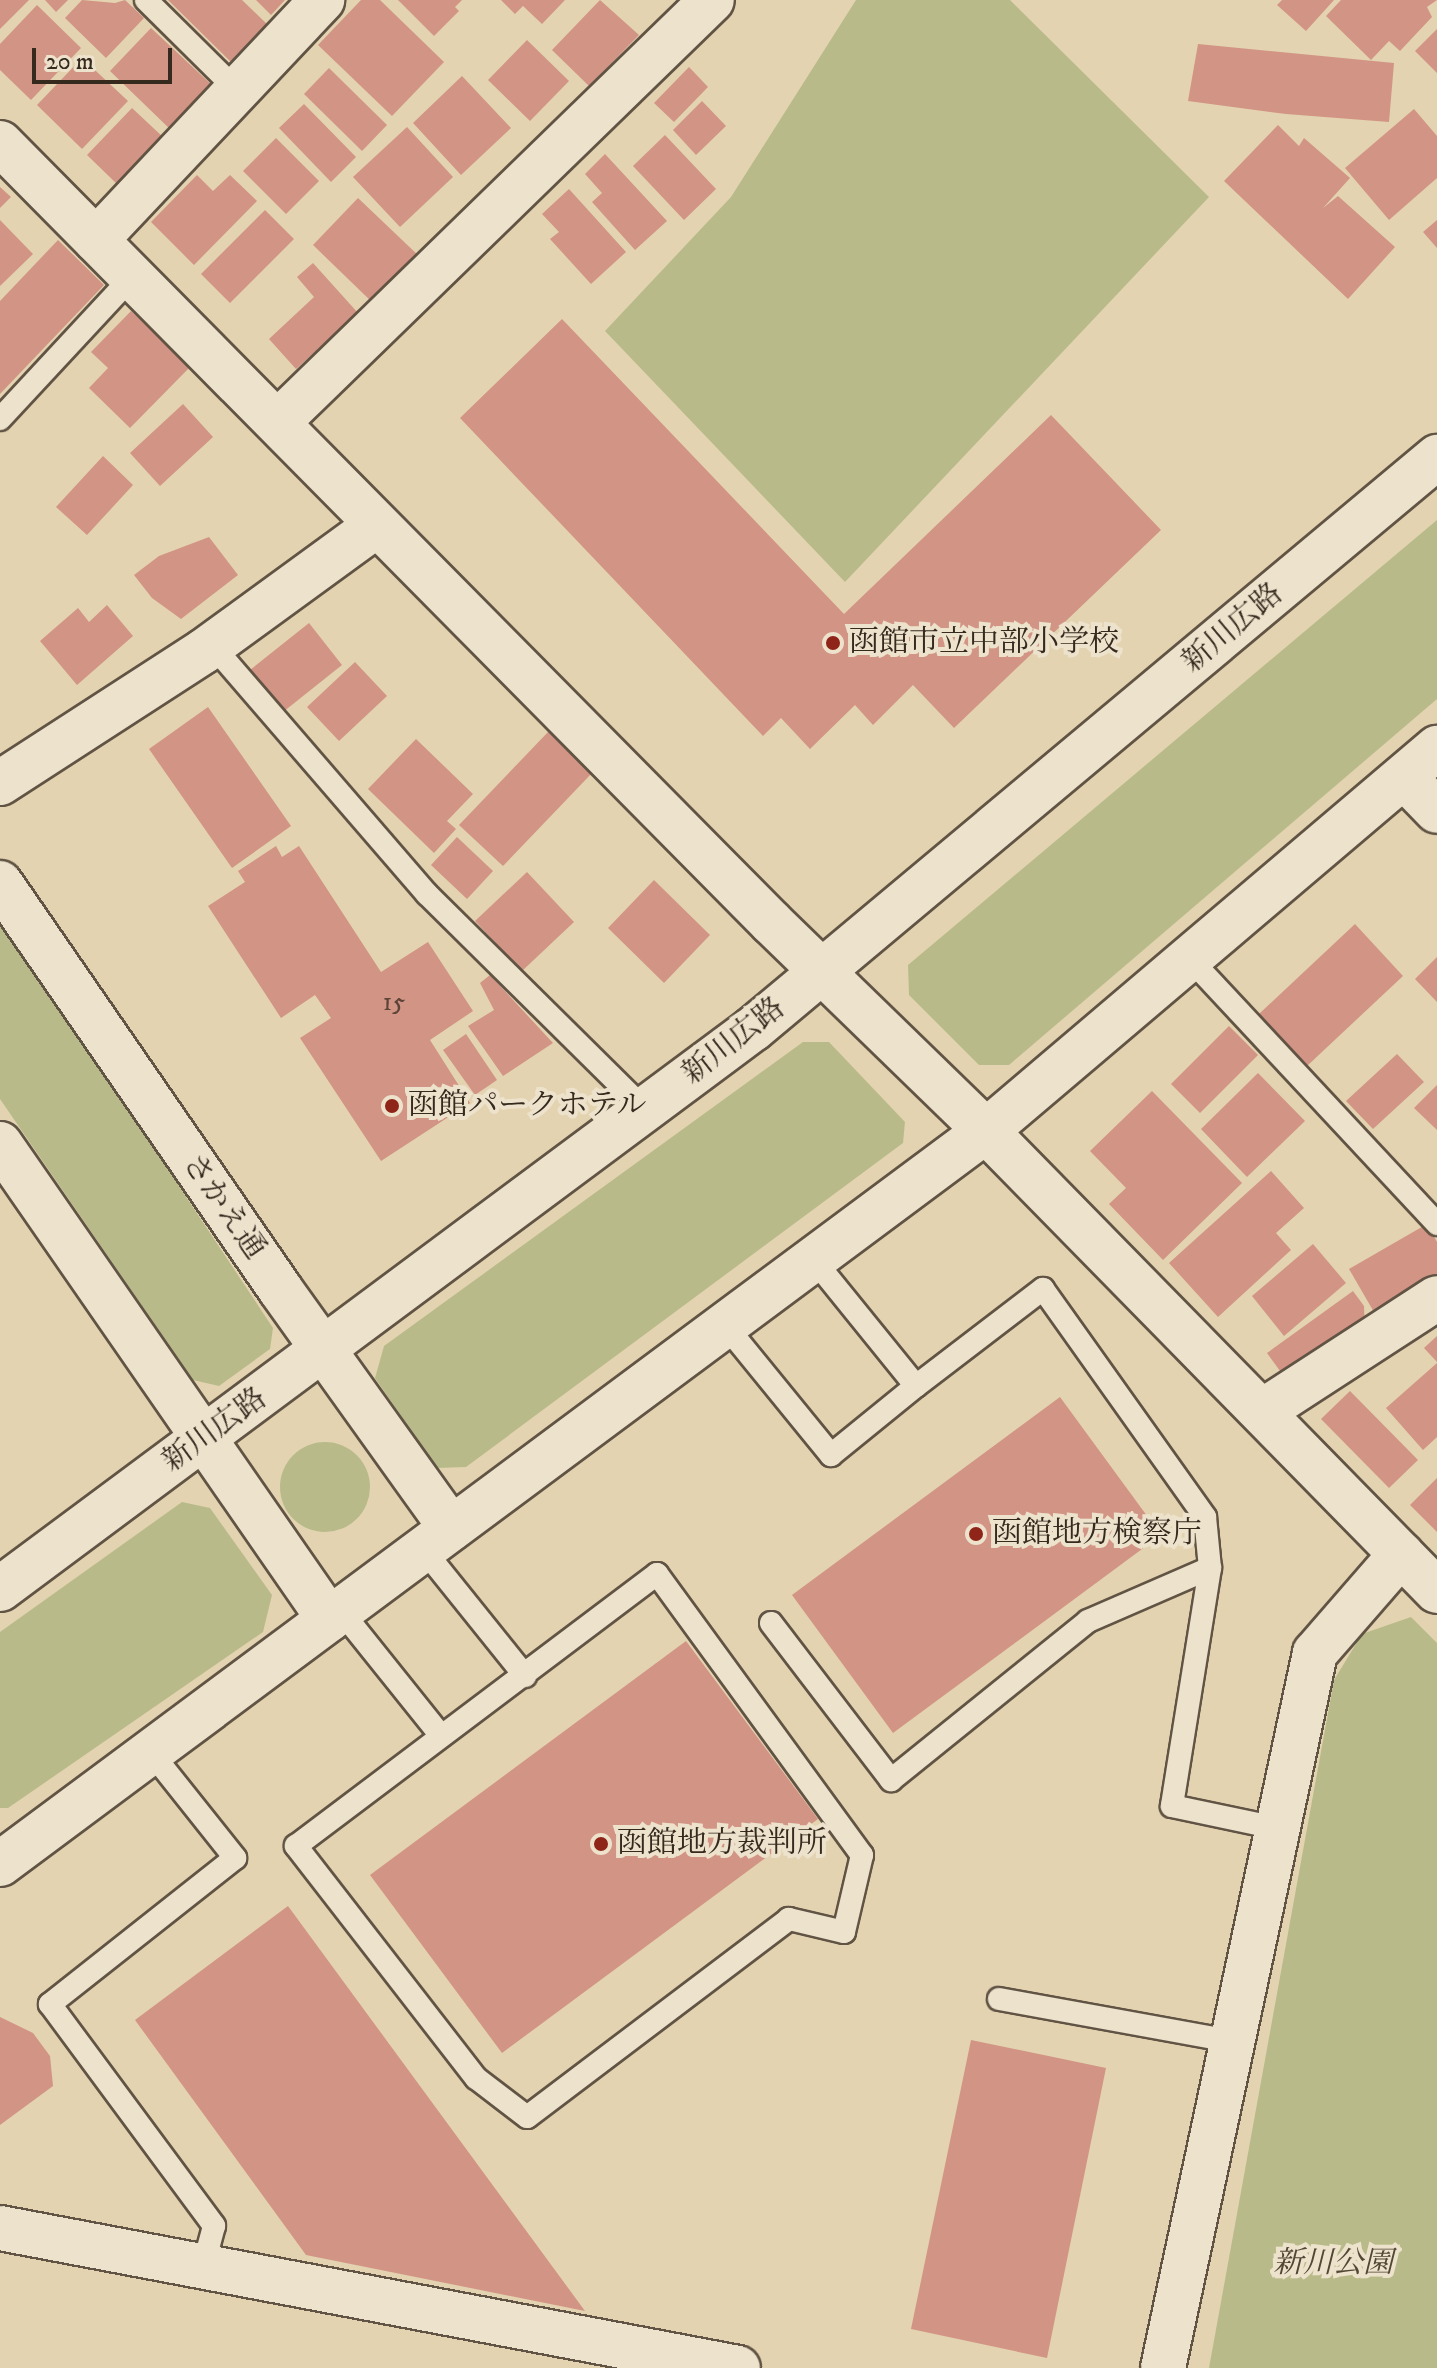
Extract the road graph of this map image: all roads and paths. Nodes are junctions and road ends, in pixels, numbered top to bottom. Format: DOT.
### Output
graph roads {
  1 [pos="146,0"];
  2 [pos="322,0"];
  3 [pos="690,8"];
  4 [pos="238,91"];
  5 [pos="0,143"];
  6 [pos="96,240"];
  7 [pos="132,277"];
  8 [pos="0,419"];
  9 [pos="278,422"];
  10 [pos="1437,457"];
  11 [pos="377,525"];
  12 [pos="212,645"];
  13 [pos="1437,748"];
  14 [pos="1404,777"];
  15 [pos="0,783"];
  16 [pos="1437,811"];
  17 [pos="0,883"];
  18 [pos="1191,960"];
  19 [pos="823,973"];
  20 [pos="645,1110"];
  21 [pos="986,1131"];
  22 [pos="0,1144"];
  23 [pos="1437,1224"];
  24 [pos="814,1260"];
  25 [pos="1437,1298"];
  26 [pos="725,1325"];
  27 [pos="324,1350"];
  28 [pos="916,1386"];
  29 [pos="1263,1411"];
  30 [pos="202,1440"];
  31 [pos="437,1538"];
  32 [pos="1401,1554"];
  33 [pos="1210,1568"];
  34 [pos="0,1589"];
  35 [pos="1437,1591"];
  36 [pos="335,1615"];
  37 [pos="771,1623"];
  38 [pos="525,1676"];
  39 [pos="441,1736"];
  40 [pos="150,1751"];
  41 [pos="1276,1828"];
  42 [pos="0,1864"];
  43 [pos="999,1999"];
  44 [pos="1231,2041"];
  45 [pos="0,2228"];
  46 [pos="203,2267"];
  47 [pos="738,2368"];
  48 [pos="1163,2368"];
  1 -- 4 [label="lane"];
  2 -- 4 [label="street"];
  3 -- 9 [label="street"];
  4 -- 6 [label="street"];
  5 -- 6 [label="street"];
  6 -- 7 [label="street"];
  7 -- 8 [label="lane"];
  7 -- 9 [label="street"];
  9 -- 11 [label="street"];
  10 -- 19 [label="street, 新川広路"];
  11 -- 12 [label="street"];
  11 -- 19 [label="street"];
  12 -- 15 [label="street"];
  12 -- 20 [label="lane"];
  13 -- 14 [label="street"];
  14 -- 16 [label="street"];
  14 -- 18 [label="street"];
  17 -- 27 [label="street, さかえ通"];
  18 -- 21 [label="street"];
  18 -- 23 [label="lane"];
  19 -- 20 [label="street, 新川広路"];
  19 -- 21 [label="street"];
  20 -- 27 [label="street, 新川広路"];
  21 -- 24 [label="street"];
  21 -- 29 [label="street"];
  22 -- 30 [label="street"];
  24 -- 26 [label="street"];
  24 -- 28 [label="lane"];
  25 -- 29 [label="street"];
  26 -- 28 [label="lane"];
  26 -- 31 [label="street"];
  27 -- 30 [label="street, 新川広路"];
  27 -- 31 [label="street, さかえ通"];
  28 -- 33 [label="lane"];
  29 -- 32 [label="street"];
  30 -- 34 [label="street, 新川広路"];
  30 -- 36 [label="street"];
  31 -- 36 [label="street"];
  31 -- 38 [label="lane"];
  32 -- 35 [label="street"];
  32 -- 41 [label="street"];
  33 -- 37 [label="lane"];
  33 -- 41 [label="lane"];
  36 -- 39 [label="lane"];
  36 -- 40 [label="street"];
  38 -- 39 [label="lane"];
  38 -- 39 [label="lane"];
  40 -- 42 [label="street"];
  40 -- 46 [label="lane"];
  41 -- 44 [label="street"];
  43 -- 44 [label="lane"];
  44 -- 48 [label="street"];
  45 -- 46 [label="street"];
  46 -- 47 [label="street"];
}
